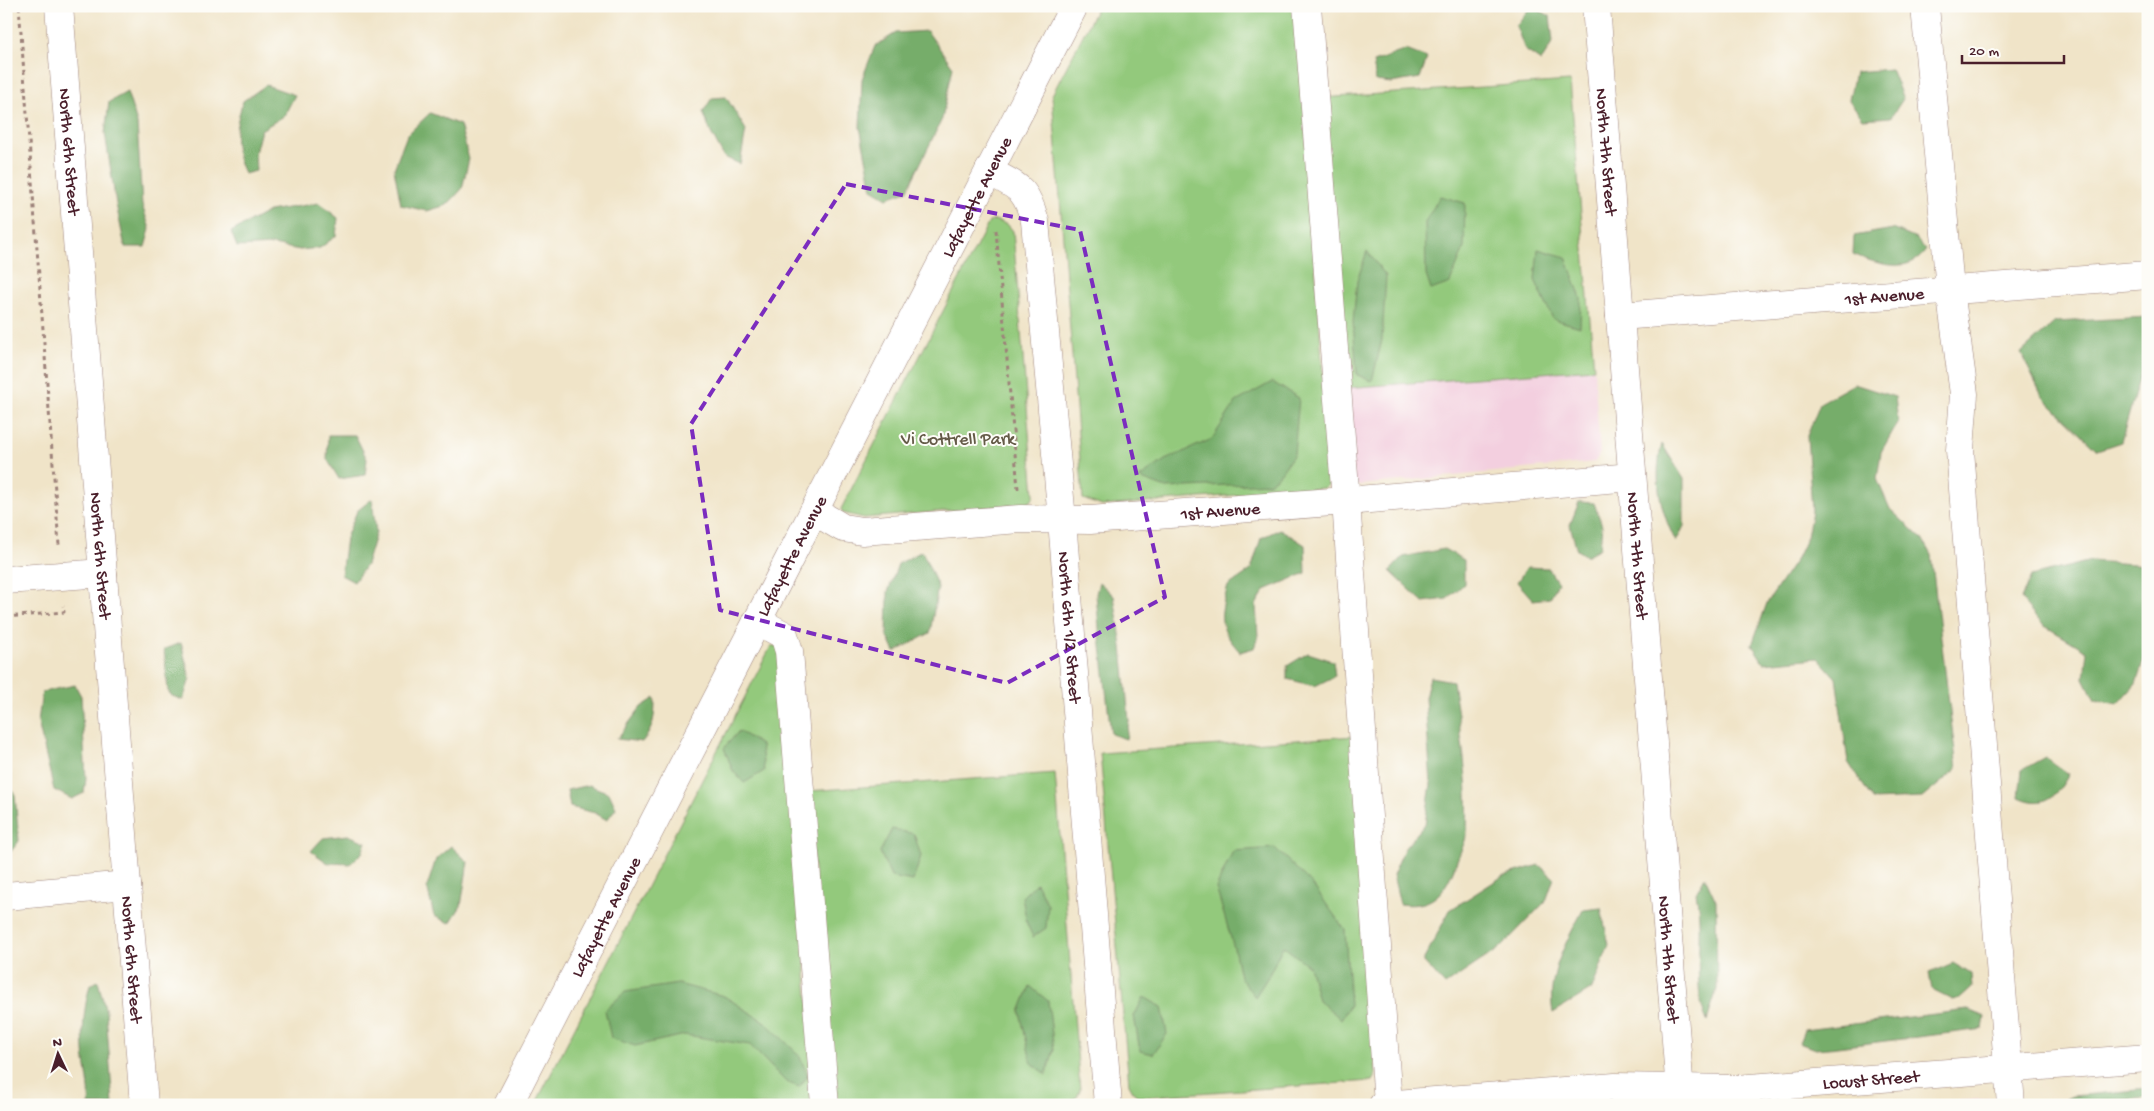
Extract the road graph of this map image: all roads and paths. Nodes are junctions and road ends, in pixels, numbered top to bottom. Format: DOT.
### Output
graph roads {
  1 [pos="19,6"];
  2 [pos="59,6"];
  3 [pos="1074,6"];
  4 [pos="1307,6"];
  5 [pos="1596,6"];
  6 [pos="1925,6"];
  7 [pos="989,171"];
  8 [pos="996,230"];
  9 [pos="2148,274"];
  10 [pos="1950,290"];
  11 [pos="1620,316"];
  12 [pos="1632,477"];
  13 [pos="1346,501"];
  14 [pos="814,511"];
  15 [pos="1020,519"];
  16 [pos="1062,520"];
  17 [pos="103,573"];
  18 [pos="61,576"];
  19 [pos="6,580"];
  20 [pos="6,617"];
  21 [pos="757,621"];
  22 [pos="127,885"];
  23 [pos="6,896"];
  24 [pos="2148,1058"];
  25 [pos="2008,1068"];
  26 [pos="1680,1097"];
  27 [pos="1388,1104"];
  28 [pos="144,1105"];
  29 [pos="508,1105"];
  30 [pos="825,1105"];
  31 [pos="1108,1105"];
  32 [pos="1383,1105"];
  33 [pos="2011,1105"];
  1 -- 18 [label="path"];
  2 -- 17 [label="street, North 6th Street"];
  3 -- 7 [label="street, Lafayette Avenue"];
  4 -- 13 [label="street"];
  5 -- 11 [label="street, North 7th Street"];
  6 -- 10 [label="street"];
  7 -- 14 [label="street, Lafayette Avenue"];
  7 -- 16 [label="street, North 6th 1/2 Street"];
  8 -- 15 [label="path"];
  9 -- 10 [label="street, 1st Avenue"];
  10 -- 11 [label="street, 1st Avenue"];
  10 -- 25 [label="street"];
  11 -- 12 [label="street, North 7th Street"];
  12 -- 13 [label="street, 1st Avenue"];
  12 -- 26 [label="street, North 7th Street"];
  13 -- 16 [label="street, 1st Avenue"];
  13 -- 27 [label="street"];
  14 -- 15 [label="street, 1st Avenue"];
  14 -- 21 [label="street, Lafayette Avenue"];
  15 -- 16 [label="street, 1st Avenue"];
  16 -- 31 [label="street, North 6th 1/2 Street"];
  17 -- 18 [label="street"];
  17 -- 22 [label="street, North 6th Street"];
  18 -- 19 [label="street"];
  18 -- 20 [label="path"];
  21 -- 29 [label="street, Lafayette Avenue"];
  21 -- 30 [label="street"];
  22 -- 23 [label="street"];
  22 -- 28 [label="street, North 6th Street"];
  24 -- 25 [label="street, Locust Street"];
  25 -- 26 [label="street, Locust Street"];
  25 -- 33 [label="street"];
  26 -- 27 [label="street, Locust Street"];
  27 -- 32 [label="street, Locust Street"];
}
